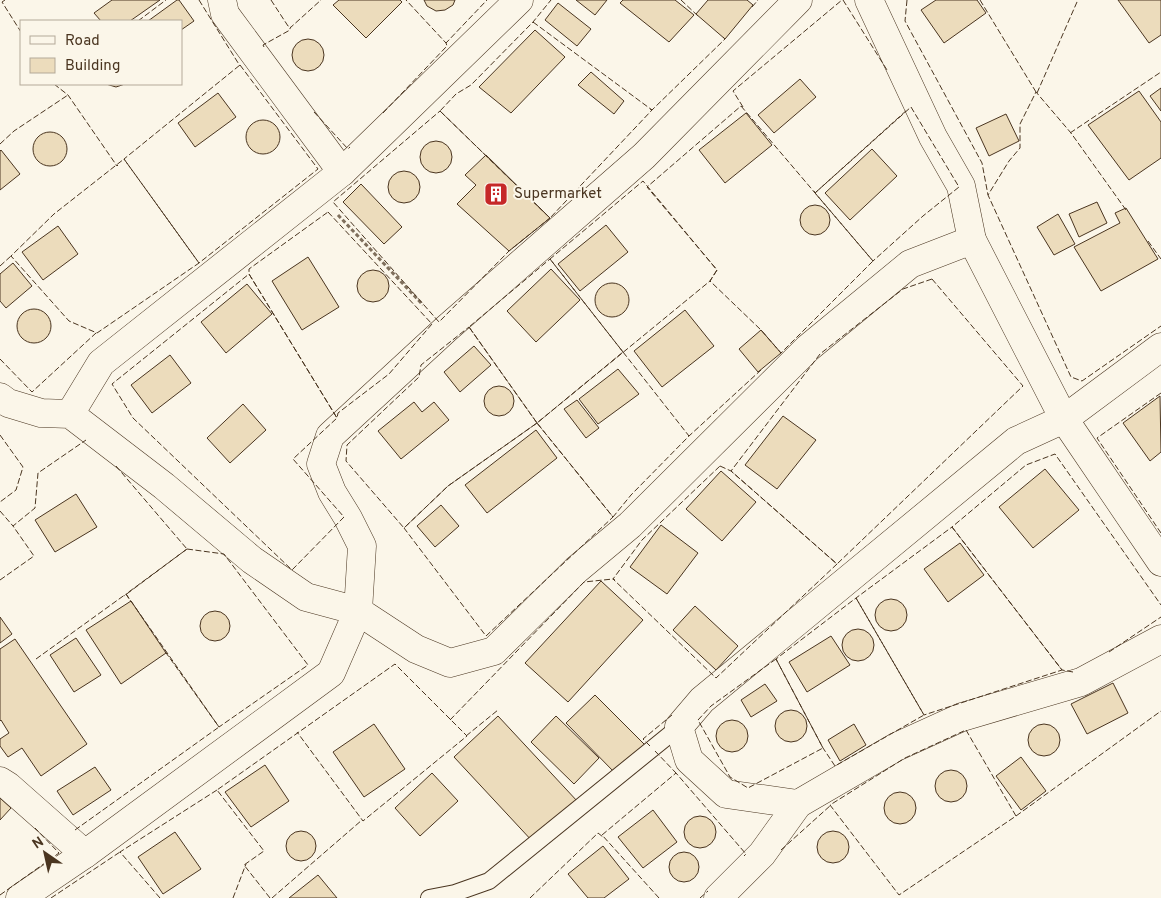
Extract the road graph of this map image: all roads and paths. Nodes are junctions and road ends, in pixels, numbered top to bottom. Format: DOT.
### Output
graph roads {
  1 [pos="222,0"];
  2 [pos="519,0"];
  3 [pos="798,0"];
  4 [pos="869,0"];
  5 [pos="342,172"];
  6 [pos="316,192"];
  7 [pos="972,240"];
  8 [pos="446,329"];
  9 [pos="1161,347"];
  10 [pos="0,397"];
  11 [pos="70,414"];
  12 [pos="1064,420"];
  13 [pos="1161,562"];
  14 [pos="358,611"];
  15 [pos="1161,639"];
  16 [pos="679,727"];
  17 [pos="0,780"];
  18 [pos="798,804"];
  19 [pos="85,854"];
  20 [pos="20,898"];
  21 [pos="428,898"];
  22 [pos="718,898"];
  1 -- 5 [label="street"];
  2 -- 5 [label="street"];
  3 -- 8 [label="street"];
  4 -- 7 [label="street"];
  5 -- 6 [label="street"];
  6 -- 8 [label="path"];
  6 -- 11 [label="street"];
  7 -- 12 [label="street"];
  7 -- 14 [label="street"];
  8 -- 14 [label="street"];
  9 -- 12 [label="street"];
  10 -- 11 [label="street"];
  11 -- 14 [label="street"];
  12 -- 13 [label="street"];
  12 -- 16 [label="street"];
  14 -- 19 [label="street"];
  15 -- 18 [label="street"];
  16 -- 18 [label="street"];
  16 -- 21 [label="lane"];
  17 -- 19 [label="street"];
  18 -- 22 [label="street"];
  19 -- 20 [label="street"];
}
